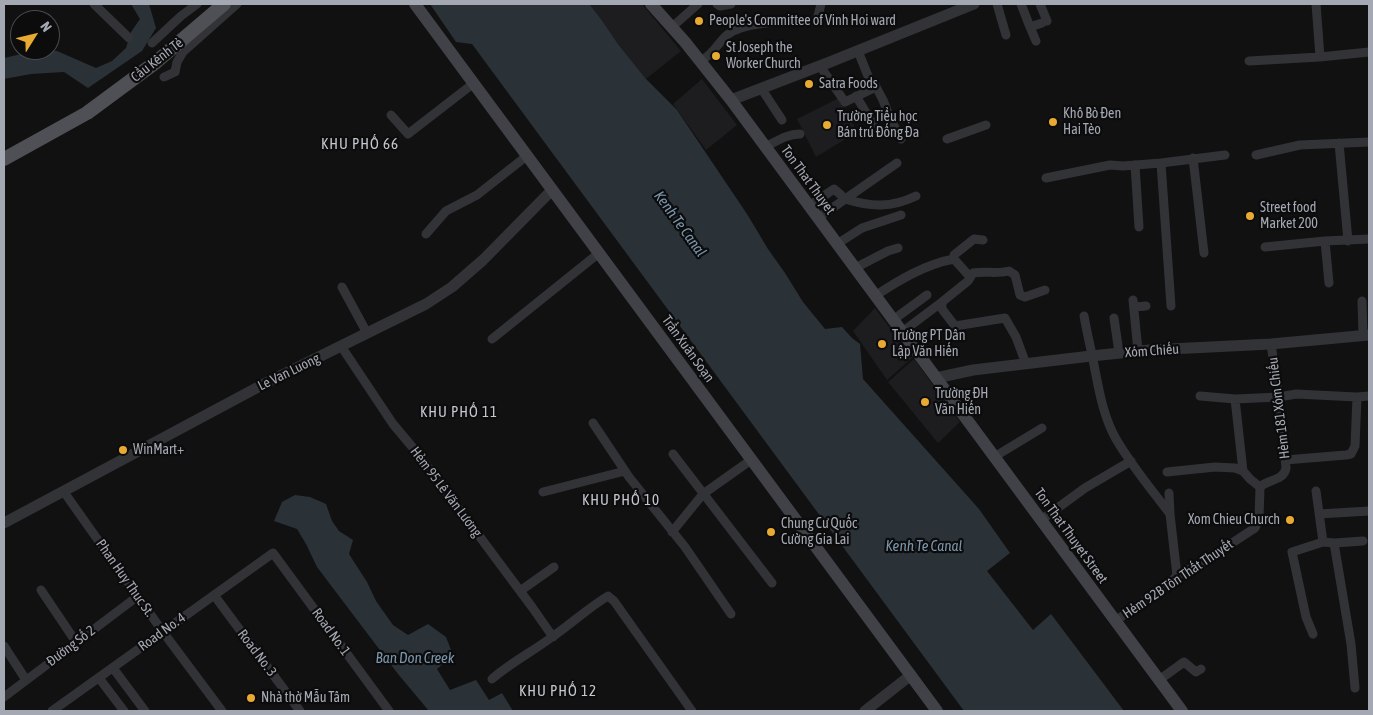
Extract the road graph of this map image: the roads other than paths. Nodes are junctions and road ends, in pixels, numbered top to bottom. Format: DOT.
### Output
graph roads {
  1 [pos="94,4"];
  2 [pos="198,4"];
  3 [pos="213,4"];
  4 [pos="224,4"];
  5 [pos="237,4"];
  6 [pos="415,4"];
  7 [pos="651,4"];
  8 [pos="698,4"];
  9 [pos="717,4"];
  10 [pos="731,4"];
  11 [pos="821,4"];
  12 [pos="974,4"];
  13 [pos="996,4"];
  14 [pos="1021,4"];
  15 [pos="1040,4"];
  16 [pos="1316,4"];
  17 [pos="1030,27"];
  18 [pos="672,28"];
  19 [pos="1006,35"];
  20 [pos="129,38"];
  21 [pos="1036,40"];
  22 [pos="152,43"];
  23 [pos="858,51"];
  24 [pos="1369,52"];
  25 [pos="1320,57"];
  26 [pos="1249,61"];
  27 [pos="700,62"];
  28 [pos="820,66"];
  29 [pos="164,77"];
  30 [pos="474,83"];
  31 [pos="876,87"];
  32 [pos="761,88"];
  33 [pos="856,96"];
  34 [pos="731,100"];
  35 [pos="84,110"];
  36 [pos="390,116"];
  37 [pos="782,120"];
  38 [pos="873,124"];
  39 [pos="986,125"];
  40 [pos="800,134"];
  41 [pos="901,139"];
  42 [pos="947,139"];
  43 [pos="1369,142"];
  44 [pos="1339,143"];
  45 [pos="766,147"];
  46 [pos="4,152"];
  47 [pos="1225,154"];
  48 [pos="528,155"];
  49 [pos="1256,155"];
  50 [pos="1193,158"];
  51 [pos="4,159"];
  52 [pos="897,163"];
  53 [pos="1161,163"];
  54 [pos="1135,165"];
  55 [pos="1046,178"];
  56 [pos="552,190"];
  57 [pos="916,196"];
  58 [pos="843,197"];
  59 [pos="809,206"];
  60 [pos="901,215"];
  61 [pos="818,218"];
  62 [pos="1139,227"];
  63 [pos="426,234"];
  64 [pos="1369,239"];
  65 [pos="983,240"];
  66 [pos="1325,241"];
  67 [pos="1348,241"];
  68 [pos="837,244"];
  69 [pos="1265,247"];
  70 [pos="898,248"];
  71 [pos="599,253"];
  72 [pos="1204,253"];
  73 [pos="954,259"];
  74 [pos="855,268"];
  75 [pos="970,277"];
  76 [pos="1329,283"];
  77 [pos="342,287"];
  78 [pos="1045,290"];
  79 [pos="927,295"];
  80 [pos="875,296"];
  81 [pos="1362,301"];
  82 [pos="942,302"];
  83 [pos="1146,306"];
  84 [pos="1171,306"];
  85 [pos="1084,316"];
  86 [pos="1114,318"];
  87 [pos="893,320"];
  88 [pos="902,332"];
  89 [pos="368,333"];
  90 [pos="1366,335"];
  91 [pos="492,339"];
  92 [pos="1271,344"];
  93 [pos="341,346"];
  94 [pos="1138,351"];
  95 [pos="1119,353"];
  96 [pos="1091,356"];
  97 [pos="1026,364"];
  98 [pos="936,378"];
  99 [pos="1200,396"];
  100 [pos="1369,396"];
  101 [pos="1279,397"];
  102 [pos="1357,397"];
  103 [pos="1235,399"];
  104 [pos="593,423"];
  105 [pos="1042,428"];
  106 [pos="673,454"];
  107 [pos="994,457"];
  108 [pos="751,460"];
  109 [pos="1285,460"];
  110 [pos="1131,462"];
  111 [pos="1243,470"];
  112 [pos="625,471"];
  113 [pos="1167,472"];
  114 [pos="1260,487"];
  115 [pos="1316,491"];
  116 [pos="64,492"];
  117 [pos="543,492"];
  118 [pos="1168,493"];
  119 [pos="703,494"];
  120 [pos="1369,511"];
  121 [pos="1170,514"];
  122 [pos="1319,514"];
  123 [pos="1041,520"];
  124 [pos="4,523"];
  125 [pos="672,532"];
  126 [pos="1363,541"];
  127 [pos="1323,542"];
  128 [pos="1334,543"];
  129 [pos="273,553"];
  130 [pos="554,567"];
  131 [pos="1177,576"];
  132 [pos="772,583"];
  133 [pos="41,590"];
  134 [pos="520,591"];
  135 [pos="138,596"];
  136 [pos="214,596"];
  137 [pos="731,614"];
  138 [pos="1115,621"];
  139 [pos="163,632"];
  140 [pos="1313,634"];
  141 [pos="553,637"];
  142 [pos="76,642"];
  143 [pos="4,646"];
  144 [pos="113,668"];
  145 [pos="1201,669"];
  146 [pos="911,676"];
  147 [pos="99,678"];
  148 [pos="492,679"];
  149 [pos="26,680"];
  150 [pos="1159,680"];
  151 [pos="1355,688"];
  152 [pos="4,697"];
  153 [pos="52,711"];
  154 [pos="124,711"];
  155 [pos="145,711"];
  156 [pos="222,711"];
  157 [pos="300,711"];
  158 [pos="389,711"];
  159 [pos="692,711"];
  160 [pos="865,711"];
  161 [pos="937,711"];
  162 [pos="1182,711"];
  1 -- 20 [label="street"];
  2 -- 22 [label="street"];
  3 -- 35 [label="main road, Cầu Kênh Tẻ"];
  4 -- 35 [label="main road, Cầu Kênh Tẻ"];
  5 -- 29 [label="street"];
  6 -- 30 [label="main road, Trần Xuân Soạn"];
  7 -- 18 [label="main road, Ton That Thuyet"];
  8 -- 18 [label="street"];
  9 -- 10 [label="street"];
  11 -- 27 [label="street"];
  12 -- 23 [label="street"];
  13 -- 19 [label="street"];
  14 -- 17 [label="street"];
  15 -- 17 [label="street"];
  16 -- 25 [label="street"];
  17 -- 21 [label="street"];
  18 -- 27 [label="main road, Ton That Thuyet"];
  23 -- 28 [label="street"];
  23 -- 31 [label="street"];
  24 -- 25 [label="street"];
  25 -- 26 [label="street"];
  27 -- 34 [label="main road, Ton That Thuyet"];
  28 -- 32 [label="street"];
  28 -- 33 [label="street"];
  30 -- 36 [label="street"];
  30 -- 48 [label="main road, Trần Xuân Soạn"];
  31 -- 33 [label="street"];
  31 -- 41 [label="street"];
  32 -- 34 [label="street"];
  32 -- 37 [label="street"];
  33 -- 38 [label="street"];
  34 -- 45 [label="main road, Ton That Thuyet"];
  35 -- 46 [label="main road"];
  35 -- 51 [label="main road"];
  39 -- 42 [label="street"];
  40 -- 45 [label="street"];
  43 -- 44 [label="street"];
  44 -- 49 [label="street"];
  44 -- 67 [label="street"];
  45 -- 59 [label="main road, Ton That Thuyet"];
  47 -- 50 [label="street"];
  48 -- 56 [label="main road, Trần Xuân Soạn"];
  48 -- 63 [label="street"];
  50 -- 53 [label="street"];
  50 -- 72 [label="street"];
  52 -- 58 [label="street"];
  53 -- 54 [label="street"];
  53 -- 84 [label="street"];
  54 -- 55 [label="street"];
  54 -- 62 [label="street"];
  56 -- 71 [label="main road, Trần Xuân Soạn"];
  56 -- 89 [label="street, Le Van Luong"];
  57 -- 58 [label="street"];
  58 -- 59 [label="street"];
  58 -- 61 [label="street"];
  59 -- 61 [label="main road, Ton That Thuyet"];
  60 -- 68 [label="street"];
  61 -- 68 [label="main road, Ton That Thuyet"];
  64 -- 67 [label="street"];
  65 -- 73 [label="street"];
  66 -- 67 [label="street"];
  66 -- 69 [label="street"];
  66 -- 76 [label="street"];
  68 -- 74 [label="main road, Ton That Thuyet"];
  70 -- 74 [label="street"];
  71 -- 91 [label="street"];
  71 -- 108 [label="main road, Trần Xuân Soạn"];
  73 -- 75 [label="street"];
  73 -- 80 [label="street"];
  74 -- 80 [label="main road, Ton That Thuyet"];
  75 -- 78 [label="street"];
  75 -- 82 [label="street"];
  77 -- 89 [label="street"];
  79 -- 87 [label="street"];
  80 -- 87 [label="main road, Ton That Thuyet"];
  81 -- 90 [label="street"];
  82 -- 88 [label="street"];
  82 -- 97 [label="street"];
  83 -- 94 [label="street"];
  85 -- 96 [label="street"];
  86 -- 95 [label="street"];
  87 -- 88 [label="main road, Ton That Thuyet"];
  88 -- 98 [label="main road, Ton That Thuyet"];
  89 -- 93 [label="street, Le Van Luong"];
  90 -- 92 [label="street, Xóm Chiếu"];
  92 -- 94 [label="street, Xóm Chiếu"];
  92 -- 101 [label="street, Hẻm 181 Xóm Chiếu"];
  93 -- 116 [label="street, Le Van Luong"];
  93 -- 134 [label="street, Hẻm 95 Lê Văn Lương"];
  94 -- 95 [label="street, Xóm Chiếu"];
  95 -- 96 [label="street, Xóm Chiếu"];
  96 -- 97 [label="street, Xóm Chiếu"];
  96 -- 110 [label="street"];
  97 -- 98 [label="street, Xóm Chiếu"];
  98 -- 107 [label="main road, Ton That Thuyet Street"];
  99 -- 103 [label="street"];
  100 -- 102 [label="street"];
  101 -- 102 [label="street"];
  101 -- 103 [label="street"];
  101 -- 109 [label="street, Hẻm 181 Xóm Chiếu"];
  102 -- 109 [label="street"];
  103 -- 111 [label="street"];
  104 -- 112 [label="street"];
  105 -- 107 [label="street"];
  106 -- 119 [label="street"];
  107 -- 123 [label="main road, Ton That Thuyet Street"];
  108 -- 119 [label="street"];
  108 -- 146 [label="main road, Trần Xuân Soạn"];
  109 -- 114 [label="street, Hẻm 181 Xóm Chiếu"];
  110 -- 121 [label="street"];
  110 -- 123 [label="street"];
  111 -- 113 [label="street"];
  111 -- 114 [label="street"];
  112 -- 117 [label="street"];
  112 -- 125 [label="street"];
  114 -- 131 [label="street, Hẻm 92B Tôn Thất Thuyết"];
  115 -- 122 [label="street"];
  116 -- 124 [label="street, Le Van Luong"];
  116 -- 135 [label="street, Phan Huy Thuc St."];
  118 -- 121 [label="street"];
  119 -- 125 [label="street"];
  119 -- 132 [label="street"];
  120 -- 122 [label="street"];
  121 -- 131 [label="street"];
  122 -- 127 [label="street"];
  123 -- 138 [label="main road, Ton That Thuyet Street"];
  125 -- 137 [label="street"];
  126 -- 128 [label="street"];
  127 -- 128 [label="street"];
  127 -- 140 [label="street"];
  128 -- 151 [label="street"];
  129 -- 136 [label="street, Road No. 4"];
  129 -- 158 [label="street, Road No. 1"];
  130 -- 134 [label="street"];
  131 -- 138 [label="street, Hẻm 92B Tôn Thất Thuyết"];
  133 -- 142 [label="street"];
  134 -- 141 [label="street, Hẻm 95 Lê Văn Lương"];
  135 -- 139 [label="street, Phan Huy Thuc St."];
  135 -- 142 [label="street, Đường Số 2"];
  136 -- 139 [label="street, Road No. 4"];
  136 -- 157 [label="street, Road No. 3"];
  138 -- 150 [label="main road, Ton That Thuyet Street"];
  139 -- 144 [label="street, Road No. 4"];
  139 -- 156 [label="street, Phan Huy Thuc St."];
  141 -- 148 [label="street"];
  141 -- 159 [label="street"];
  142 -- 149 [label="street, Đường Số 2"];
  143 -- 149 [label="street"];
  144 -- 147 [label="street, Road No. 4"];
  144 -- 155 [label="street"];
  145 -- 150 [label="street"];
  146 -- 160 [label="street"];
  146 -- 161 [label="main road, Trần Xuân Soạn"];
  147 -- 153 [label="street, Road No. 4"];
  147 -- 154 [label="street"];
  149 -- 152 [label="street, Đường Số 2"];
  150 -- 162 [label="main road, Ton That Thuyet Street"];
}
